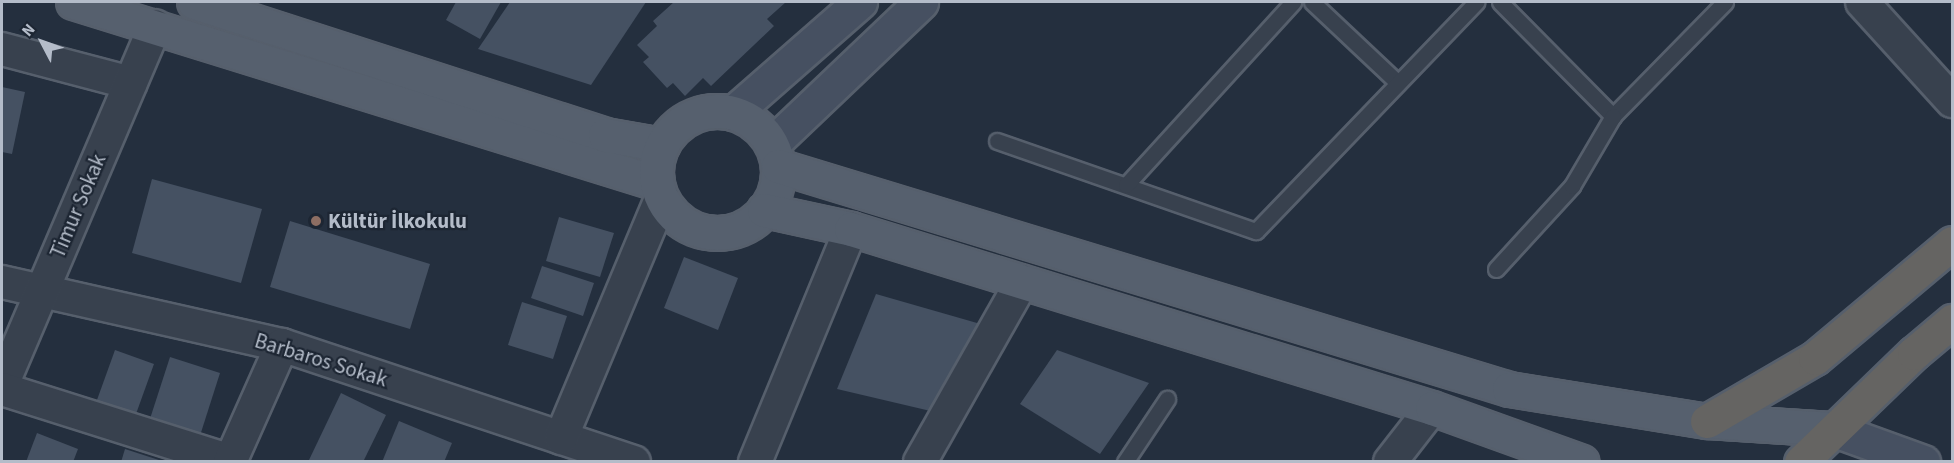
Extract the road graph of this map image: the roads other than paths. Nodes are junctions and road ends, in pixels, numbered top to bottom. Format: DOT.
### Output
graph roads {
  1 [pos="73,2"];
  2 [pos="194,2"];
  3 [pos="921,2"];
  4 [pos="1293,2"];
  5 [pos="1312,2"];
  6 [pos="1476,2"];
  7 [pos="1500,2"];
  8 [pos="1725,2"];
  9 [pos="1862,2"];
  10 [pos="851,4"];
  11 [pos="155,26"];
  12 [pos="2,48"];
  13 [pos="1398,82"];
  14 [pos="131,83"];
  15 [pos="1953,101"];
  16 [pos="733,113"];
  17 [pos="1613,116"];
  18 [pos="997,141"];
  19 [pos="662,145"];
  20 [pos="775,155"];
  21 [pos="1126,185"];
  22 [pos="659,190"];
  23 [pos="764,210"];
  24 [pos="851,229"];
  25 [pos="1953,243"];
  26 [pos="1496,269"];
  27 [pos="2,282"];
  28 [pos="1022,282"];
  29 [pos="43,288"];
  30 [pos="1953,321"];
  31 [pos="282,345"];
  32 [pos="2,387"];
  33 [pos="1167,399"];
  34 [pos="1432,408"];
  35 [pos="1707,421"];
  36 [pos="1832,429"];
  37 [pos="561,438"];
  38 [pos="230,461"];
  39 [pos="634,462"];
  40 [pos="755,462"];
  41 [pos="920,462"];
  42 [pos="1125,462"];
  43 [pos="1390,462"];
  44 [pos="1582,462"];
  45 [pos="1801,462"];
  46 [pos="1923,462"];
  1 -- 11 [label="main road"];
  2 -- 19 [label="main road"];
  3 -- 20 [label="main road"];
  4 -- 21 [label="lane"];
  5 -- 13 [label="lane"];
  6 -- 13 [label="lane"];
  7 -- 17 [label="lane"];
  8 -- 17 [label="lane"];
  9 -- 15 [label="street"];
  10 -- 16 [label="main road"];
  11 -- 14 [label="street, Timur Sokak"];
  11 -- 22 [label="main road"];
  12 -- 14 [label="street"];
  13 -- 21 [label="lane"];
  14 -- 29 [label="street, Timur Sokak"];
  16 -- 19 [label="main road"];
  16 -- 20 [label="main road"];
  17 -- 26 [label="lane"];
  18 -- 21 [label="lane"];
  19 -- 22 [label="main road"];
  20 -- 23 [label="main road"];
  20 -- 35 [label="main road"];
  22 -- 23 [label="main road"];
  22 -- 37 [label="street"];
  23 -- 24 [label="main road"];
  24 -- 28 [label="main road"];
  24 -- 40 [label="street"];
  25 -- 35 [label="highway"];
  27 -- 29 [label="street, Barbaros Sokak"];
  28 -- 34 [label="main road"];
  28 -- 41 [label="street"];
  29 -- 31 [label="street, Barbaros Sokak"];
  29 -- 32 [label="street, Timur Sokak"];
  30 -- 36 [label="highway"];
  31 -- 37 [label="street, Barbaros Sokak"];
  31 -- 38 [label="street"];
  32 -- 38 [label="street"];
  33 -- 42 [label="lane"];
  34 -- 43 [label="street"];
  34 -- 44 [label="main road"];
  35 -- 36 [label="main road"];
  36 -- 45 [label="highway"];
  36 -- 46 [label="main road"];
  37 -- 39 [label="street, Barbaros Sokak"];
}
